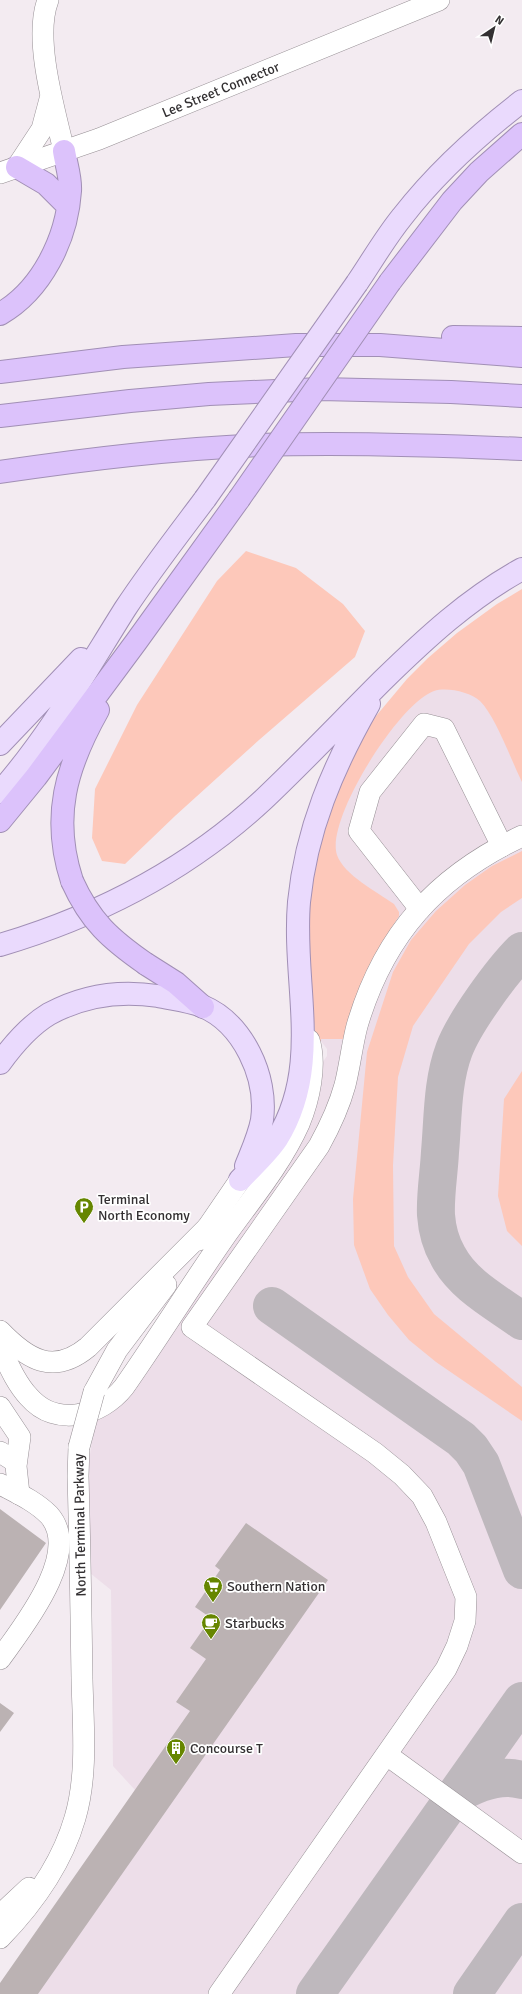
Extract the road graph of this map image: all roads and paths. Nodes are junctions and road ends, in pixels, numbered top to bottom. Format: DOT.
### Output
graph roads {
  1 [pos="48,0"];
  2 [pos="439,0"];
  3 [pos="51,96"];
  4 [pos="522,101"];
  5 [pos="522,134"];
  6 [pos="64,151"];
  7 [pos="8,170"];
  8 [pos="68,206"];
  9 [pos="0,314"];
  10 [pos="522,338"];
  11 [pos="380,345"];
  12 [pos="522,356"];
  13 [pos="0,372"];
  14 [pos="522,396"];
  15 [pos="0,416"];
  16 [pos="522,449"];
  17 [pos="0,472"];
  18 [pos="522,569"];
  19 [pos="126,609"];
  20 [pos="136,642"];
  21 [pos="384,680"];
  22 [pos="0,744"];
  23 [pos="0,792"];
  24 [pos="0,822"];
  25 [pos="522,836"];
  26 [pos="502,846"];
  27 [pos="420,909"];
  28 [pos="0,945"];
  29 [pos="203,1007"];
  30 [pos="302,1020"];
  31 [pos="0,1064"];
  32 [pos="240,1180"];
  33 [pos="207,1228"];
  34 [pos="0,1331"];
  35 [pos="0,1347"];
  36 [pos="0,1407"];
  37 [pos="8,1463"];
  38 [pos="0,1484"];
  39 [pos="19,1494"];
  40 [pos="0,1659"];
  41 [pos="387,1755"];
  42 [pos="522,1853"];
  43 [pos="10,1916"];
  44 [pos="0,1938"];
  45 [pos="0,1944"];
  46 [pos="219,1994"];
  1 -- 3 [label="street"];
  2 -- 6 [label="street, Lee Street Connector"];
  3 -- 6 [label="street"];
  3 -- 7 [label="street"];
  4 -- 19 [label="main road, bridge"];
  5 -- 20 [label="highway, bridge"];
  6 -- 7 [label="street, Lee Street Connector"];
  6 -- 8 [label="highway"];
  7 -- 8 [label="highway"];
  8 -- 9 [label="highway"];
  10 -- 11 [label="highway"];
  11 -- 12 [label="highway"];
  11 -- 13 [label="highway"];
  14 -- 15 [label="highway"];
  16 -- 17 [label="highway"];
  18 -- 21 [label="main road"];
  19 -- 22 [label="main road"];
  19 -- 23 [label="main road"];
  20 -- 24 [label="highway"];
  20 -- 29 [label="highway, bridge"];
  21 -- 28 [label="main road"];
  21 -- 30 [label="main road"];
  25 -- 26 [label="street"];
  26 -- 27 [label="street"];
  26 -- 27 [label="street"];
  27 -- 41 [label="street"];
  29 -- 31 [label="main road"];
  29 -- 32 [label="main road"];
  30 -- 32 [label="main road"];
  30 -- 35 [label="street"];
  32 -- 33 [label="street, North Terminal Parkway"];
  33 -- 34 [label="street"];
  33 -- 43 [label="street, North Terminal Parkway, bridge"];
  36 -- 37 [label="street"];
  37 -- 39 [label="street"];
  38 -- 39 [label="street"];
  39 -- 40 [label="street"];
  41 -- 42 [label="street"];
  41 -- 46 [label="street"];
  43 -- 44 [label="street, North Terminal Parkway"];
  43 -- 45 [label="street"];
}
